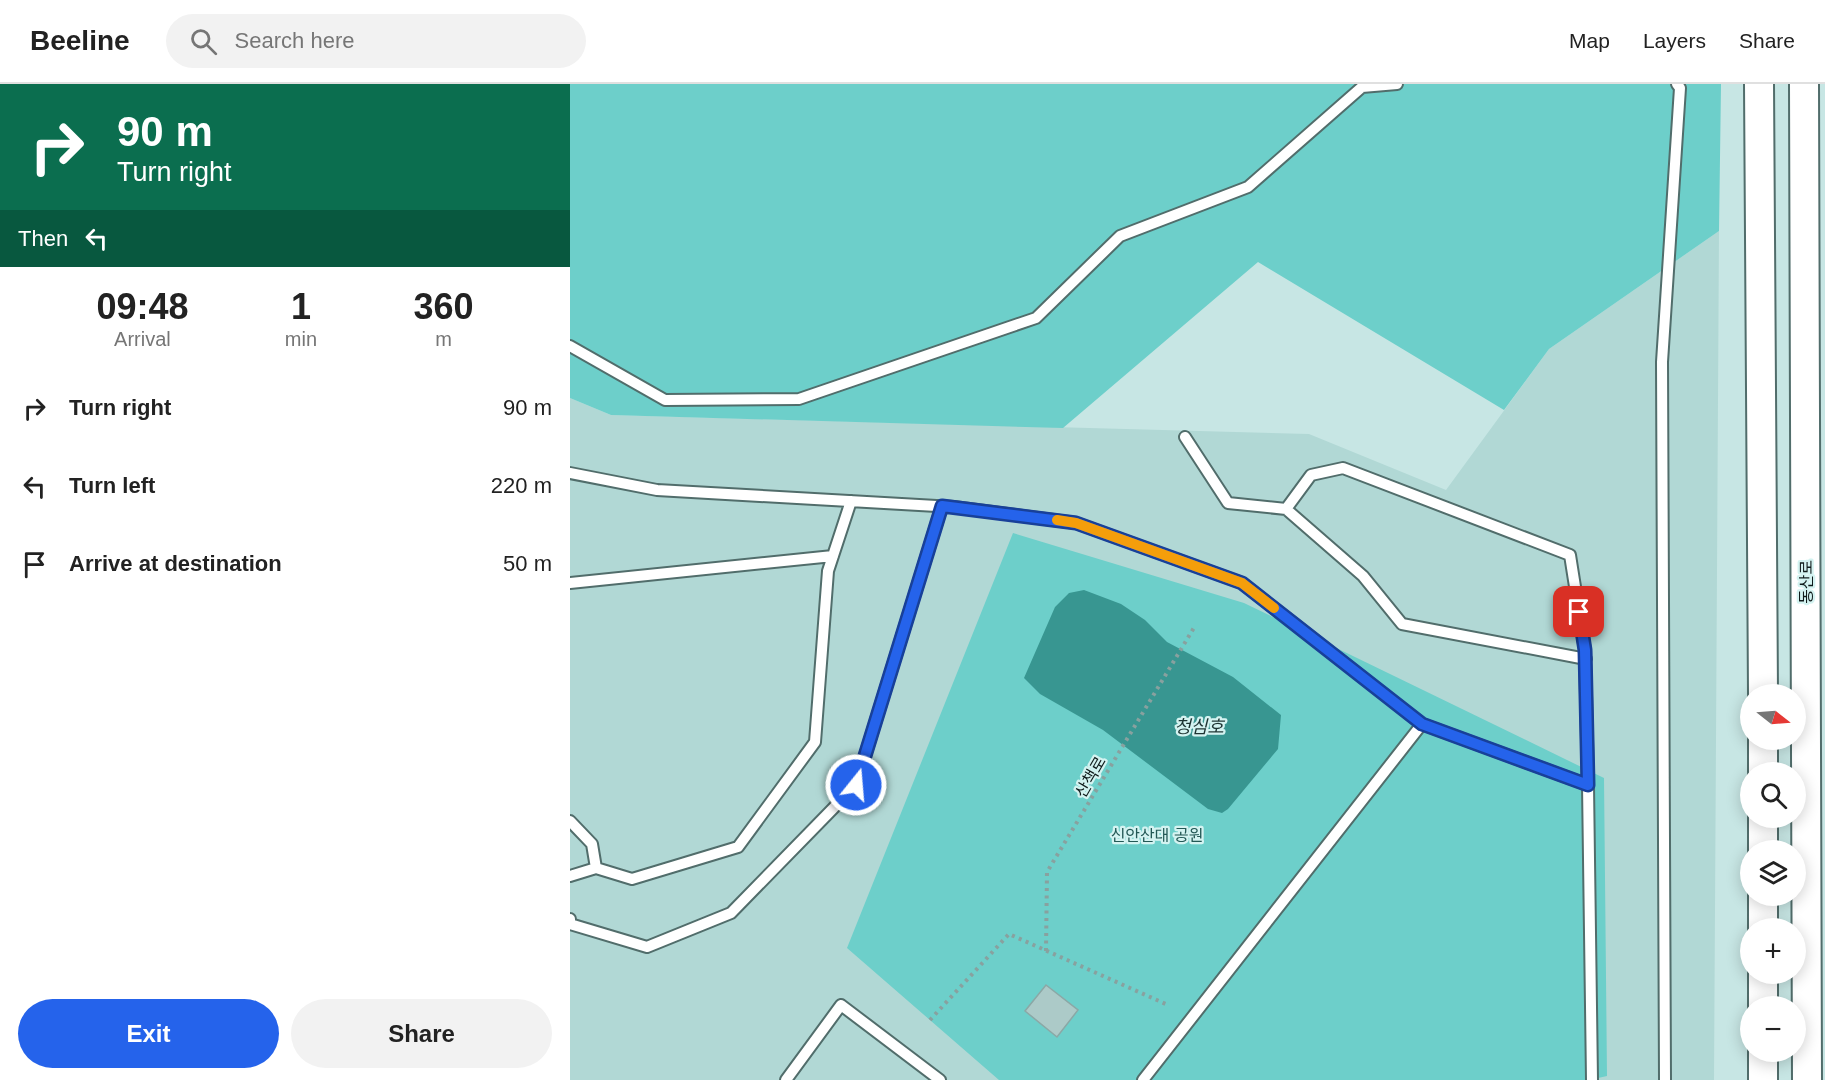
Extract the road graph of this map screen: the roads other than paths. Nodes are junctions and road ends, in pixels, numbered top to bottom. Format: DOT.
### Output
graph roads {
  1 [pos="1397,84"];
  2 [pos="1677,84"];
  3 [pos="1759,84"];
  4 [pos="1804,84"];
  5 [pos="570,346"];
  6 [pos="1185,437"];
  7 [pos="570,472"];
  8 [pos="851,501"];
  9 [pos="942,506"];
  10 [pos="1286,509"];
  11 [pos="833,556"];
  12 [pos="570,583"];
  13 [pos="1586,659"];
  14 [pos="1763,684"];
  15 [pos="1422,724"];
  16 [pos="1588,785"];
  17 [pos="570,821"];
  18 [pos="596,868"];
  19 [pos="570,876"];
  20 [pos="570,919"];
  21 [pos="1763,1062"];
  22 [pos="786,1080"];
  23 [pos="940,1080"];
  24 [pos="1143,1080"];
  25 [pos="1592,1080"];
  26 [pos="1665,1080"];
  27 [pos="1763,1080"];
  28 [pos="1807,1080"];
  1 -- 5 [label="lane"];
  2 -- 26 [label="lane"];
  3 -- 14 [label="street"];
  4 -- 28 [label="street, 동산로"];
  6 -- 10 [label="lane"];
  7 -- 8 [label="lane"];
  8 -- 9 [label="lane"];
  8 -- 11 [label="lane"];
  9 -- 15 [label="lane"];
  9 -- 20 [label="lane"];
  10 -- 13 [label="lane"];
  10 -- 13 [label="lane"];
  11 -- 12 [label="lane"];
  11 -- 18 [label="lane"];
  13 -- 16 [label="lane"];
  15 -- 16 [label="lane"];
  15 -- 24 [label="lane"];
  16 -- 25 [label="lane"];
  17 -- 18 [label="lane"];
  18 -- 19 [label="lane"];
  21 -- 27 [label="street"];
  22 -- 23 [label="lane"];
}
